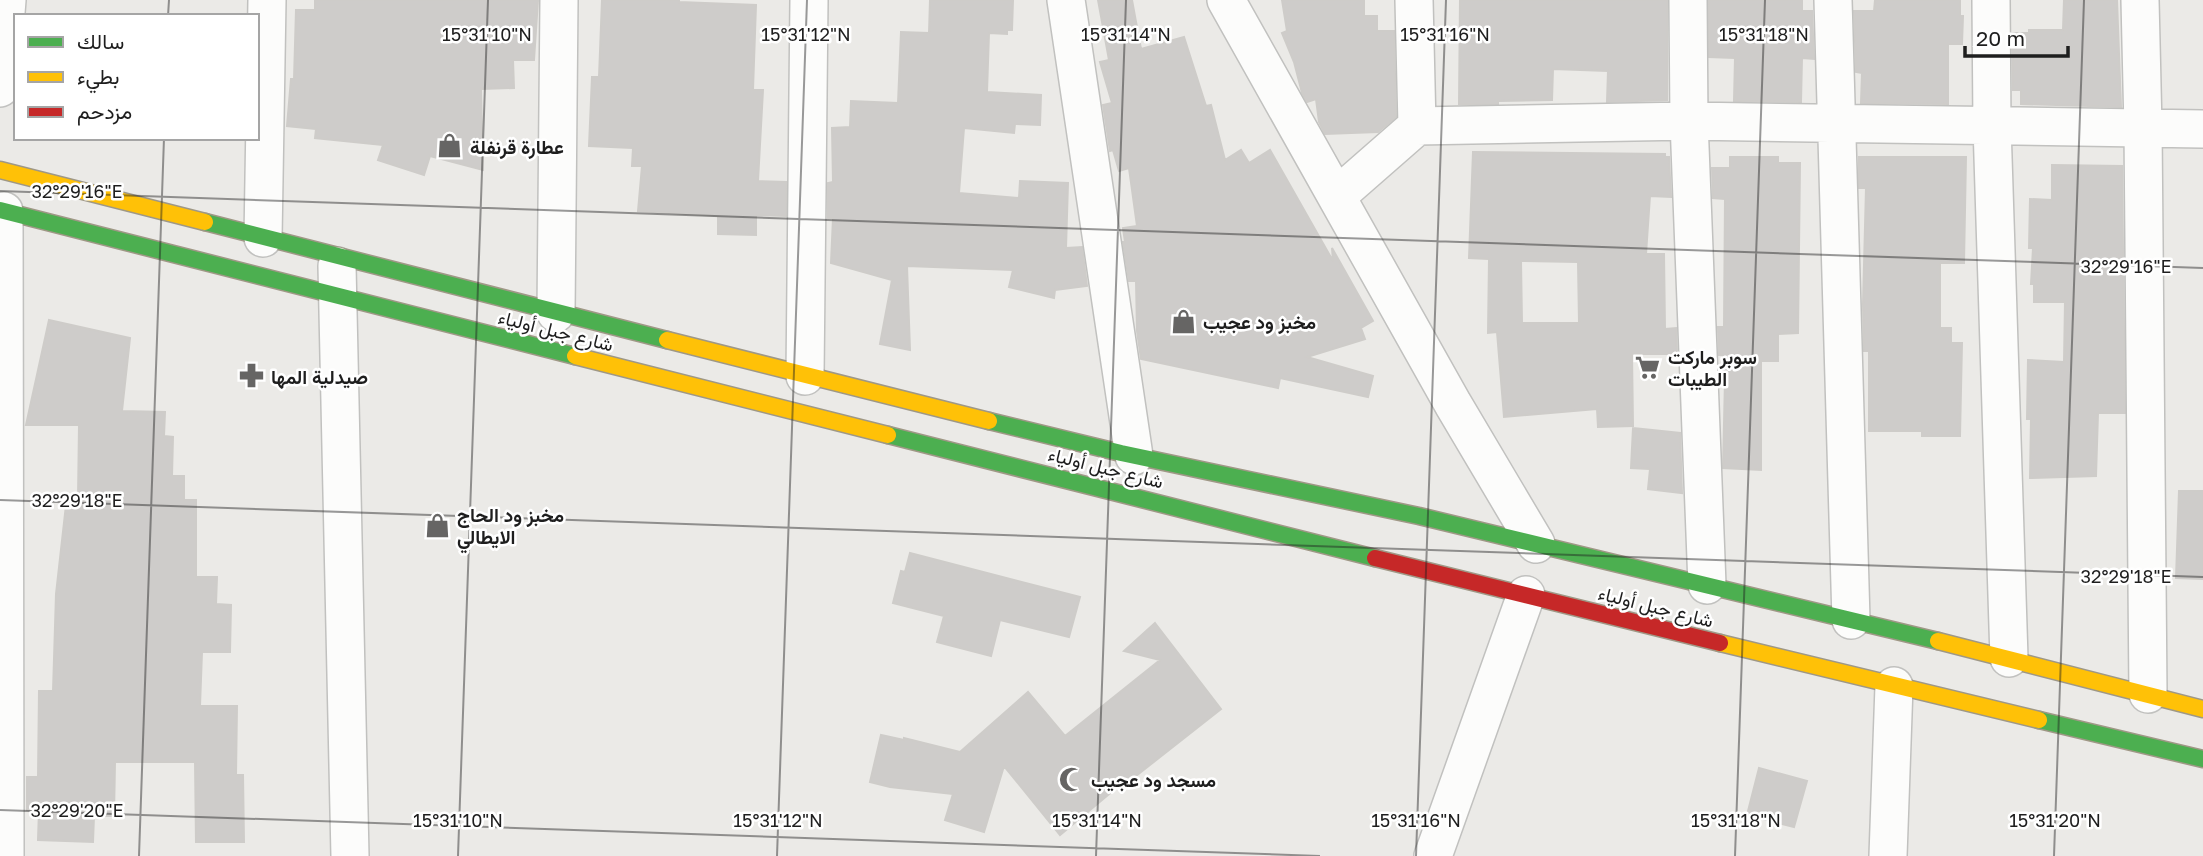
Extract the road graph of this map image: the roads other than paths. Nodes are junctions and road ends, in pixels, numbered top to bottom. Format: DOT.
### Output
graph roads {
  1 [pos="7,0"];
  2 [pos="267,0"];
  3 [pos="559,0"];
  4 [pos="809,0"];
  5 [pos="1066,0"];
  6 [pos="1226,0"];
  7 [pos="1414,0"];
  8 [pos="1688,0"];
  9 [pos="1833,0"];
  10 [pos="1991,0"];
  11 [pos="2140,0"];
  12 [pos="0,88"];
  13 [pos="1689,121"];
  14 [pos="1835,124"];
  15 [pos="1417,126"];
  16 [pos="1992,126"];
  17 [pos="2143,128"];
  18 [pos="2203,129"];
  19 [pos="0,170"];
  20 [pos="1338,196"];
  21 [pos="2,211"];
  22 [pos="262,238"];
  23 [pos="337,257"];
  24 [pos="337,295"];
  25 [pos="556,313"];
  26 [pos="805,376"];
  27 [pos="1134,456"];
  28 [pos="1536,544"];
  29 [pos="1707,585"];
  30 [pos="1526,595"];
  31 [pos="1851,620"];
  32 [pos="2009,658"];
  33 [pos="1894,686"];
  34 [pos="2148,694"];
  35 [pos="2203,709"];
  36 [pos="2203,759"];
  37 [pos="5,856"];
  38 [pos="350,856"];
  39 [pos="1433,856"];
  40 [pos="1888,856"];
  1 -- 12 [label="street"];
  2 -- 22 [label="street"];
  3 -- 25 [label="street"];
  4 -- 26 [label="street"];
  5 -- 27 [label="street"];
  6 -- 20 [label="street"];
  7 -- 15 [label="street"];
  8 -- 13 [label="street"];
  9 -- 14 [label="street"];
  10 -- 16 [label="street"];
  11 -- 17 [label="street"];
  13 -- 14 [label="street"];
  13 -- 15 [label="street"];
  13 -- 29 [label="street"];
  14 -- 16 [label="street"];
  14 -- 31 [label="street"];
  15 -- 20 [label="street"];
  16 -- 17 [label="street"];
  16 -- 32 [label="street"];
  17 -- 18 [label="street"];
  17 -- 34 [label="street"];
  19 -- 22 [label="main road, شارع جبل أولياء"];
  20 -- 28 [label="street"];
  21 -- 24 [label="main road, شارع جبل أولياء"];
  21 -- 37 [label="street"];
  22 -- 23 [label="main road, شارع جبل أولياء"];
  23 -- 24 [label="street"];
  23 -- 25 [label="main road, شارع جبل أولياء"];
  24 -- 30 [label="main road, شارع جبل أولياء"];
  24 -- 38 [label="street"];
  25 -- 26 [label="main road, شارع جبل أولياء"];
  26 -- 27 [label="main road, شارع جبل أولياء"];
  27 -- 28 [label="main road, شارع جبل أولياء"];
  28 -- 29 [label="main road, شارع جبل أولياء"];
  29 -- 31 [label="main road, شارع جبل أولياء"];
  30 -- 33 [label="main road, شارع جبل أولياء"];
  30 -- 39 [label="street"];
  31 -- 32 [label="main road, شارع جبل أولياء"];
  32 -- 34 [label="main road, شارع جبل أولياء"];
  33 -- 36 [label="main road, شارع جبل أولياء"];
  33 -- 40 [label="street"];
  34 -- 35 [label="main road, شارع جبل أولياء"];
}
